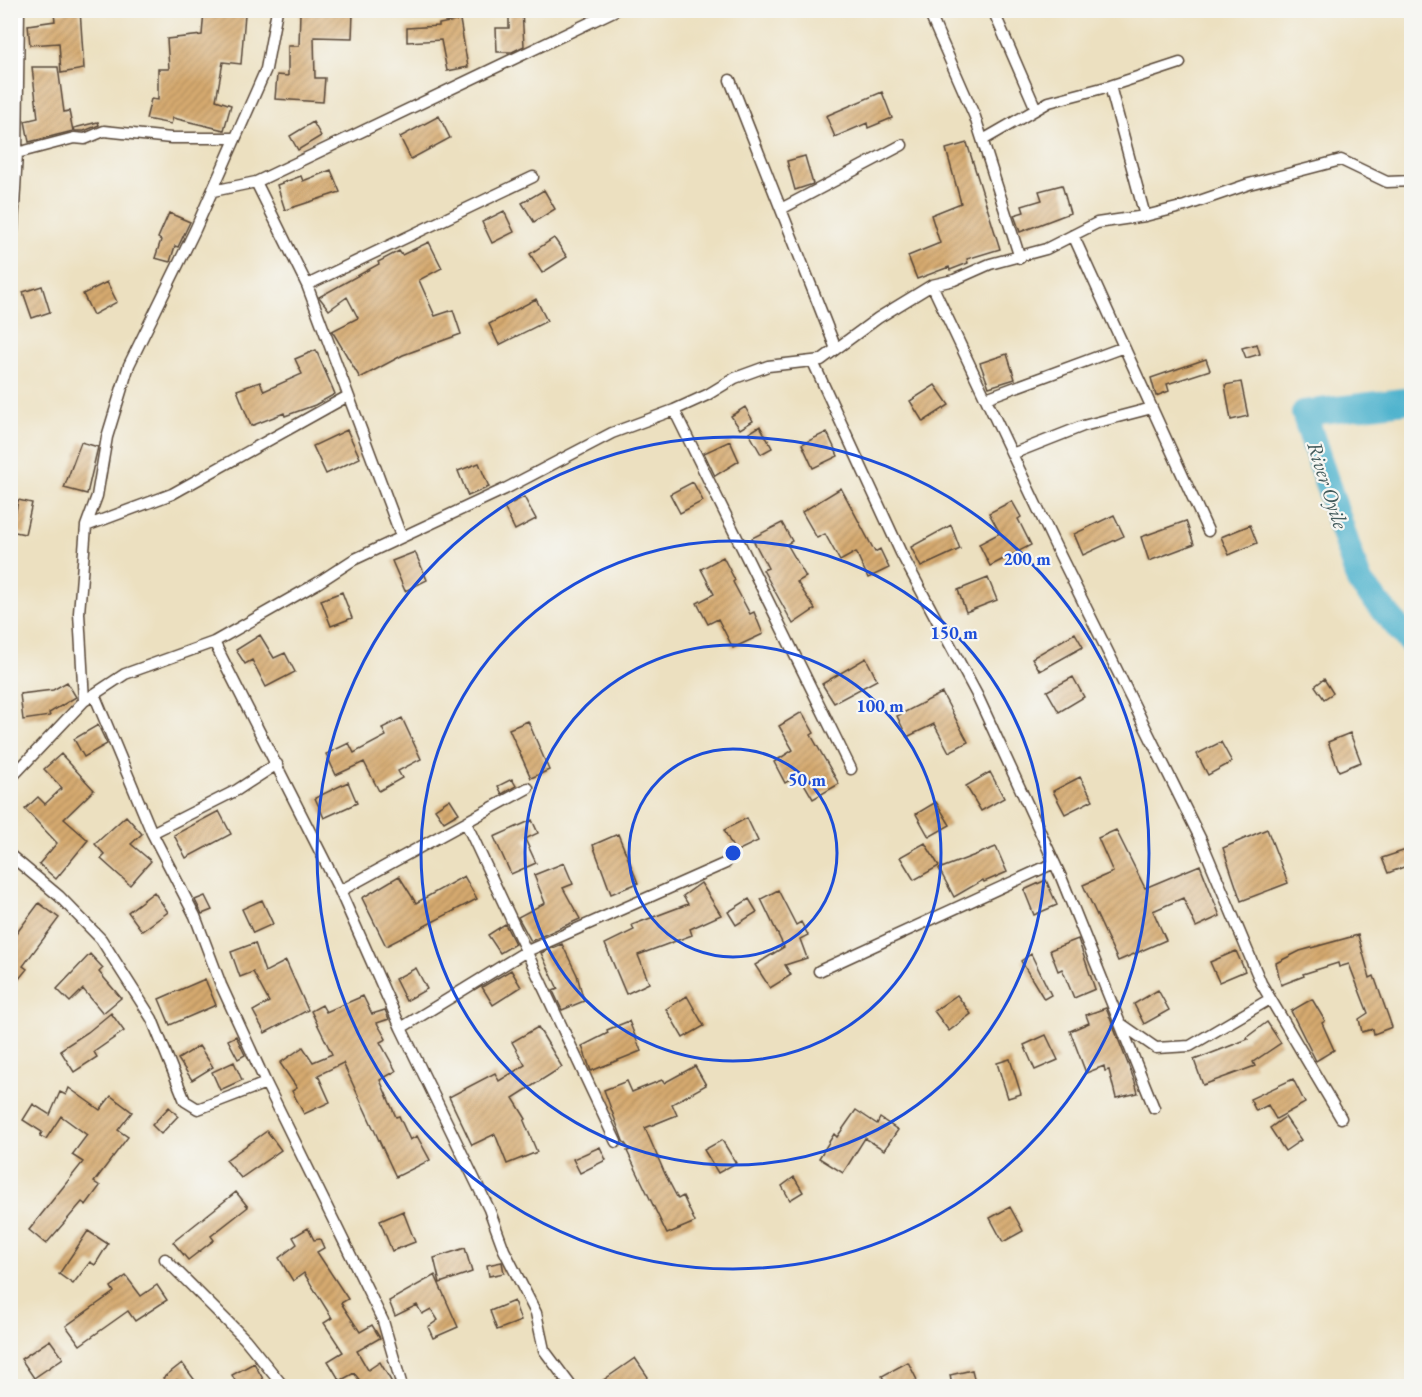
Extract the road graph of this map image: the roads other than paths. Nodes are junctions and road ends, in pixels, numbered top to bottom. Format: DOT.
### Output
graph roads {
  1 [pos="19,10"];
  2 [pos="277,10"];
  3 [pos="615,10"];
  4 [pos="928,10"];
  5 [pos="993,10"];
  6 [pos="15,45"];
  7 [pos="1180,63"];
  8 [pos="729,80"];
  9 [pos="1110,86"];
  10 [pos="1036,109"];
  11 [pos="234,138"];
  12 [pos="983,140"];
  13 [pos="902,145"];
  14 [pos="17,153"];
  15 [pos="533,177"];
  16 [pos="256,182"];
  17 [pos="1412,182"];
  18 [pos="213,191"];
  19 [pos="781,208"];
  20 [pos="1145,216"];
  21 [pos="1073,235"];
  22 [pos="1020,258"];
  23 [pos="10,279"];
  24 [pos="307,285"];
  25 [pos="932,285"];
  26 [pos="1124,346"];
  27 [pos="836,349"];
  28 [pos="813,362"];
  29 [pos="348,396"];
  30 [pos="986,398"];
  31 [pos="1152,408"];
  32 [pos="674,410"];
  33 [pos="1012,454"];
  34 [pos="86,526"];
  35 [pos="1208,531"];
  36 [pos="400,536"];
  37 [pos="214,642"];
  38 [pos="94,694"];
  39 [pos="84,701"];
  40 [pos="277,764"];
  41 [pos="851,770"];
  42 [pos="10,779"];
  43 [pos="528,788"];
  44 [pos="466,823"];
  45 [pos="152,833"];
  46 [pos="10,855"];
  47 [pos="726,863"];
  48 [pos="1054,863"];
  49 [pos="340,891"];
  50 [pos="525,952"];
  51 [pos="819,971"];
  52 [pos="1270,999"];
  53 [pos="1119,1022"];
  54 [pos="401,1029"];
  55 [pos="266,1083"];
  56 [pos="1154,1108"];
  57 [pos="1341,1119"];
  58 [pos="616,1142"];
  59 [pos="165,1259"];
  60 [pos="283,1386"];
  61 [pos="402,1386"];
  62 [pos="571,1386"];
  1 -- 6 [label="street"];
  2 -- 11 [label="street"];
  3 -- 16 [label="street"];
  4 -- 12 [label="street"];
  5 -- 10 [label="street"];
  6 -- 14 [label="street"];
  7 -- 9 [label="street"];
  8 -- 19 [label="street"];
  9 -- 10 [label="street"];
  9 -- 20 [label="street"];
  10 -- 12 [label="street"];
  11 -- 14 [label="street"];
  11 -- 18 [label="street"];
  12 -- 22 [label="street"];
  13 -- 19 [label="street"];
  14 -- 23 [label="street"];
  15 -- 24 [label="street"];
  16 -- 18 [label="street"];
  16 -- 24 [label="street"];
  17 -- 20 [label="street"];
  18 -- 34 [label="street"];
  19 -- 27 [label="street"];
  20 -- 21 [label="street"];
  21 -- 22 [label="street"];
  21 -- 26 [label="street"];
  22 -- 25 [label="street"];
  24 -- 29 [label="street"];
  25 -- 27 [label="street"];
  25 -- 30 [label="street"];
  26 -- 30 [label="street"];
  26 -- 31 [label="street"];
  27 -- 28 [label="street"];
  28 -- 32 [label="street"];
  28 -- 48 [label="street"];
  29 -- 34 [label="street"];
  29 -- 36 [label="street"];
  30 -- 33 [label="street"];
  31 -- 33 [label="street"];
  31 -- 35 [label="street"];
  32 -- 36 [label="street"];
  32 -- 41 [label="street"];
  33 -- 52 [label="street"];
  34 -- 39 [label="street"];
  36 -- 37 [label="street"];
  37 -- 38 [label="street"];
  37 -- 40 [label="street"];
  38 -- 39 [label="street"];
  38 -- 45 [label="street"];
  39 -- 42 [label="street"];
  40 -- 45 [label="street"];
  40 -- 49 [label="street"];
  43 -- 44 [label="street"];
  44 -- 49 [label="street"];
  44 -- 50 [label="street"];
  45 -- 55 [label="street"];
  46 -- 55 [label="street"];
  47 -- 50 [label="street"];
  48 -- 51 [label="street"];
  48 -- 53 [label="street"];
  49 -- 54 [label="street"];
  50 -- 54 [label="street"];
  50 -- 58 [label="street"];
  52 -- 53 [label="street"];
  52 -- 57 [label="street"];
  53 -- 56 [label="street"];
  54 -- 62 [label="street"];
  55 -- 61 [label="street"];
  59 -- 60 [label="street"];
}
